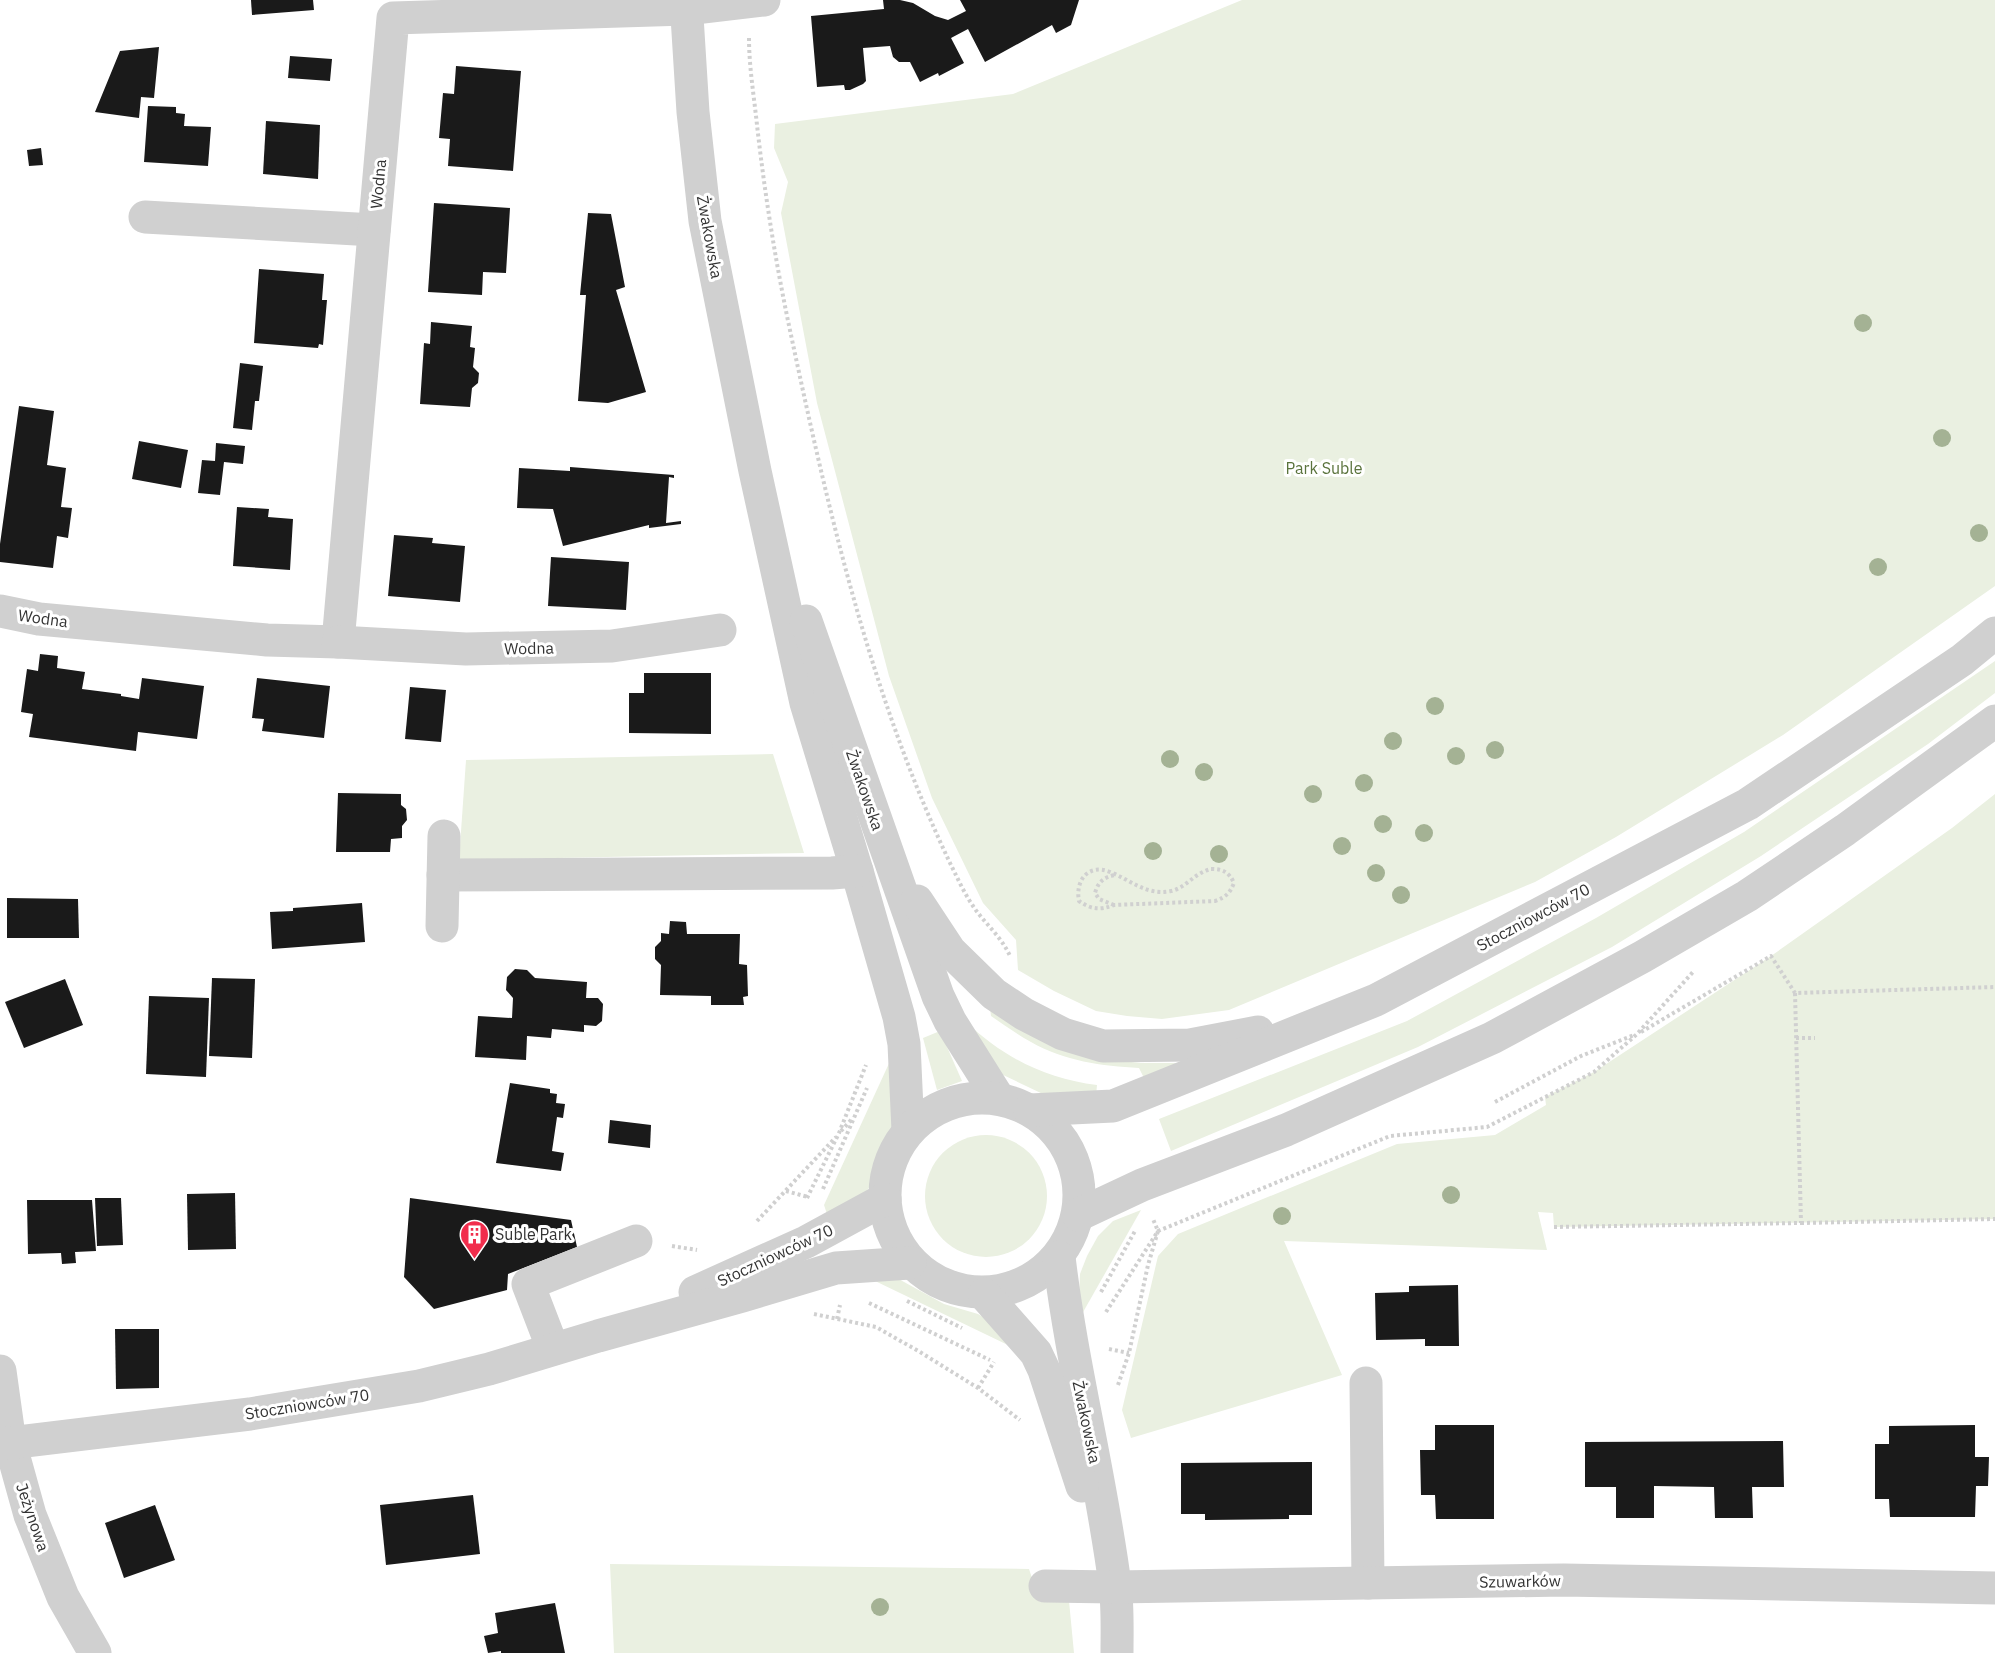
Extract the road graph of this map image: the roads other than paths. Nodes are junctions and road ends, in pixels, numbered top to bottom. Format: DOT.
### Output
graph roads {
  1 [pos="757,2"];
  2 [pos="686,4"];
  3 [pos="393,9"];
  4 [pos="145,217"];
  5 [pos="374,230"];
  6 [pos="755,471"];
  7 [pos="0,612"];
  8 [pos="720,630"];
  9 [pos="1995,633"];
  10 [pos="338,642"];
  11 [pos="1995,721"];
  12 [pos="875,820"];
  13 [pos="444,836"];
  14 [pos="857,870"];
  15 [pos="443,875"];
  16 [pos="442,926"];
  17 [pos="1337,1016"];
  18 [pos="999,1098"];
  19 [pos="1030,1110"];
  20 [pos="908,1131"];
  21 [pos="885,1199"];
  22 [pos="1078,1215"];
  23 [pos="636,1241"];
  24 [pos="1059,1257"];
  25 [pos="910,1263"];
  26 [pos="984,1294"];
  27 [pos="598,1336"];
  28 [pos="553,1349"];
  29 [pos="0,1371"];
  30 [pos="1366,1383"];
  31 [pos="5,1443"];
  32 [pos="1368,1583"];
  33 [pos="1045,1586"];
  34 [pos="1115,1587"];
  35 [pos="1995,1587"];
  36 [pos="95,1653"];
  37 [pos="1117,1653"];
  1 -- 2 [label="street, Wodna"];
  2 -- 3 [label="street, Wodna"];
  2 -- 6 [label="street, Żwakowska"];
  3 -- 5 [label="street, Wodna"];
  4 -- 5 [label="street"];
  5 -- 10 [label="street, Wodna"];
  6 -- 12 [label="street, Żwakowska"];
  6 -- 14 [label="street, Żwakowska"];
  7 -- 10 [label="street, Wodna"];
  8 -- 10 [label="street, Wodna"];
  9 -- 17 [label="street, Stoczniowców 70"];
  11 -- 22 [label="street"];
  12 -- 17 [label="street"];
  12 -- 18 [label="street, Żwakowska"];
  13 -- 15 [label="street"];
  14 -- 15 [label="street"];
  14 -- 20 [label="street, Żwakowska"];
  15 -- 16 [label="street"];
  17 -- 19 [label="street, Stoczniowców 70"];
  18 -- 19 [label="street"];
  18 -- 20 [label="street"];
  19 -- 22 [label="street"];
  20 -- 21 [label="street"];
  21 -- 25 [label="street"];
  21 -- 27 [label="street, Stoczniowców 70"];
  22 -- 24 [label="street"];
  23 -- 28 [label="street"];
  24 -- 26 [label="street"];
  24 -- 34 [label="street, Żwakowska"];
  25 -- 26 [label="street"];
  25 -- 27 [label="street, Stoczniowców 70"];
  26 -- 34 [label="street, Żwakowska"];
  27 -- 28 [label="street, Stoczniowców 70"];
  28 -- 31 [label="street, Stoczniowców 70"];
  29 -- 31 [label="street, Jeżynowa"];
  30 -- 32 [label="street"];
  31 -- 36 [label="street, Jeżynowa"];
  32 -- 34 [label="street, Szuwarków"];
  32 -- 35 [label="street, Szuwarków"];
  33 -- 34 [label="street, Szuwarków"];
  34 -- 37 [label="street, Żwakowska"];
}
